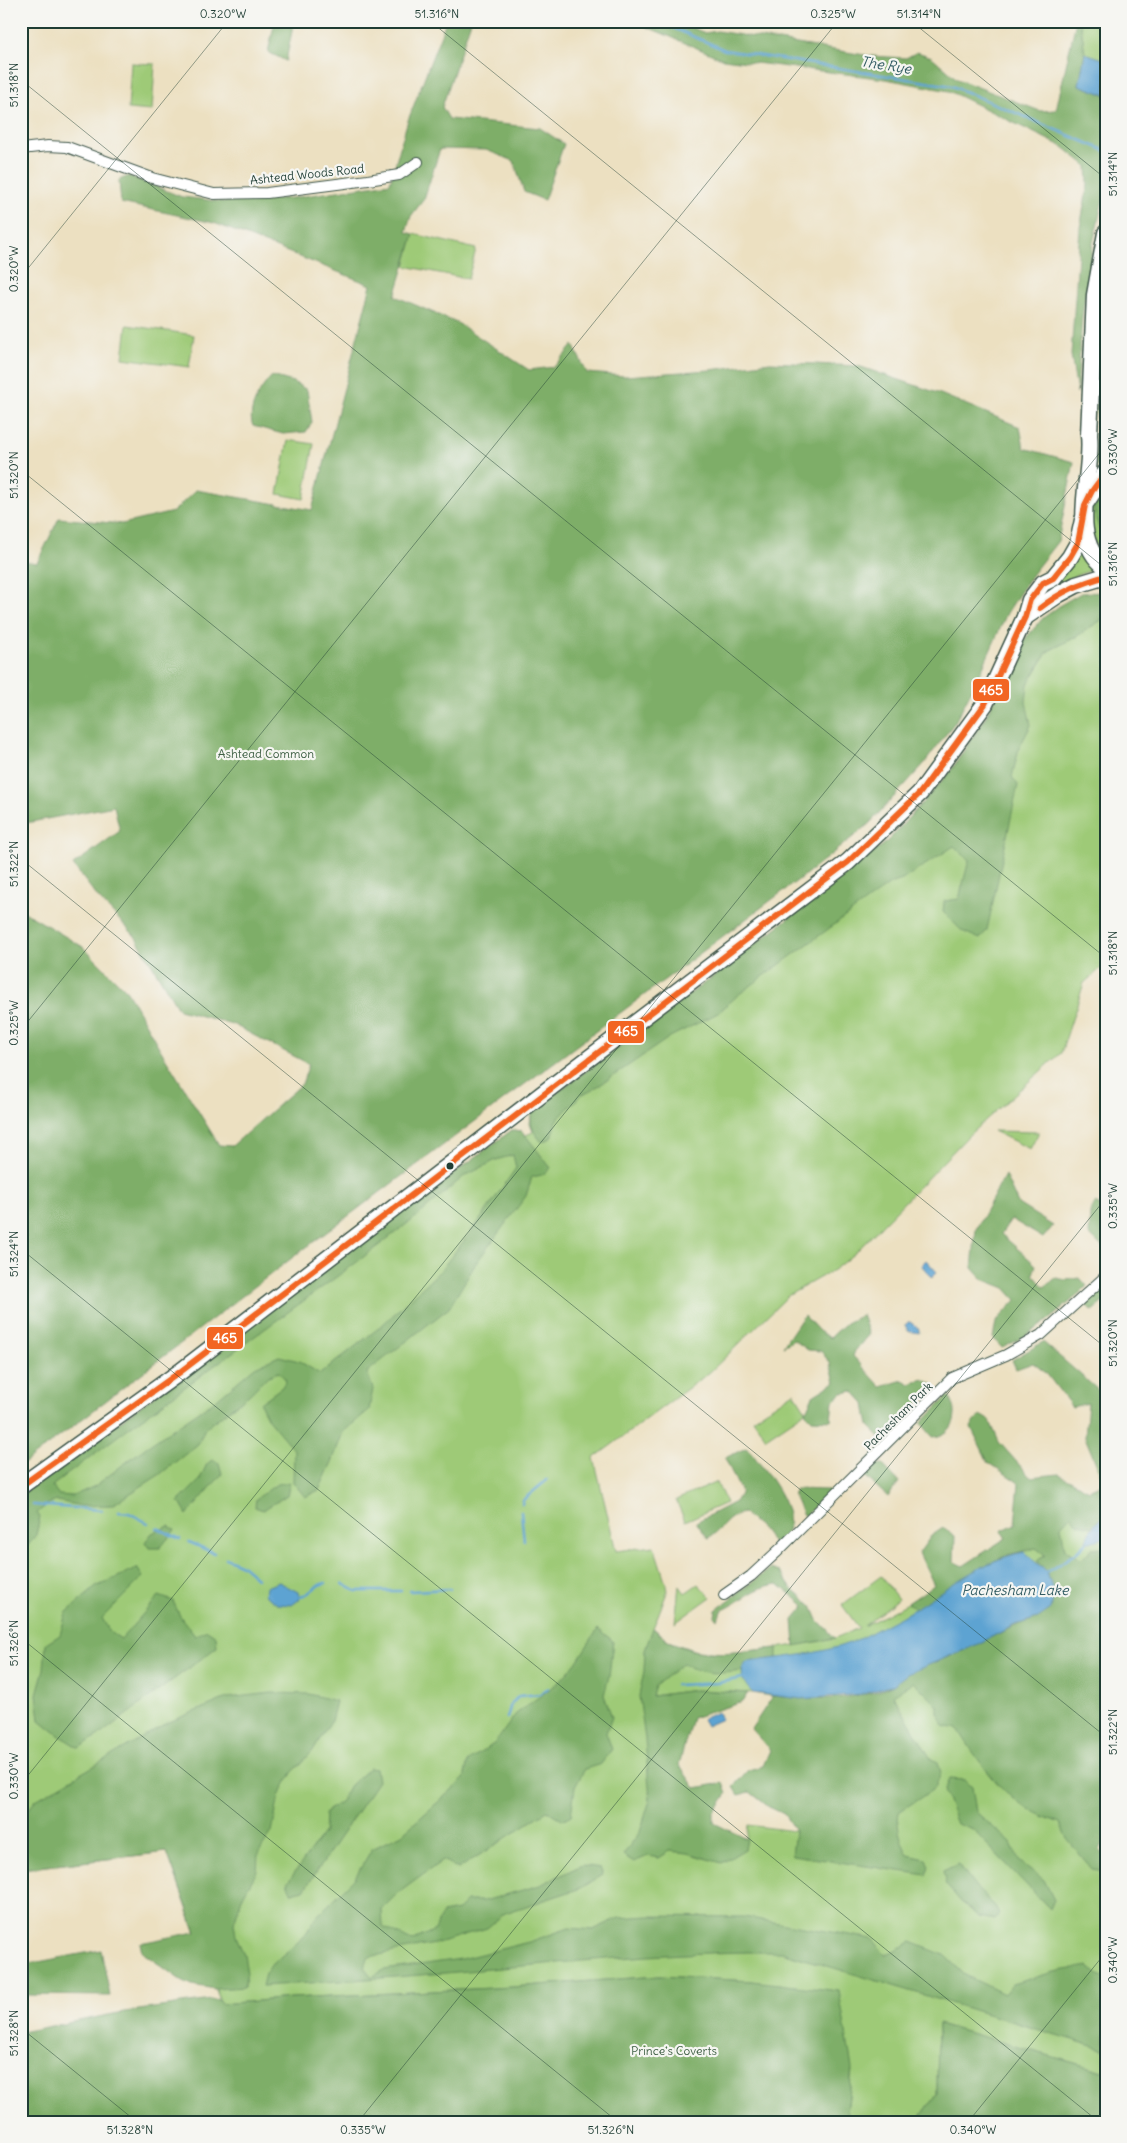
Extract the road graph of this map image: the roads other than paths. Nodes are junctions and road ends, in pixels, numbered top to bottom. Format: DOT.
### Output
graph roads {
  1 [pos="21,149"];
  2 [pos="418,162"];
  3 [pos="1106,233"];
  4 [pos="1089,435"];
  5 [pos="1106,472"];
  6 [pos="1084,513"];
  7 [pos="1106,567"];
  8 [pos="1106,576"];
  9 [pos="1043,583"];
  10 [pos="1025,617"];
  11 [pos="1106,1276"];
  12 [pos="21,1486"];
  13 [pos="724,1595"];
  1 -- 2 [label="street, Ashtead Woods Road"];
  3 -- 4 [label="highway"];
  4 -- 6 [label="highway"];
  4 -- 9 [label="highway"];
  5 -- 6 [label="highway"];
  6 -- 7 [label="highway"];
  6 -- 9 [label="highway"];
  8 -- 10 [label="highway"];
  9 -- 10 [label="highway"];
  10 -- 12 [label="highway"];
  11 -- 13 [label="street, Pachesham Park"];
}
